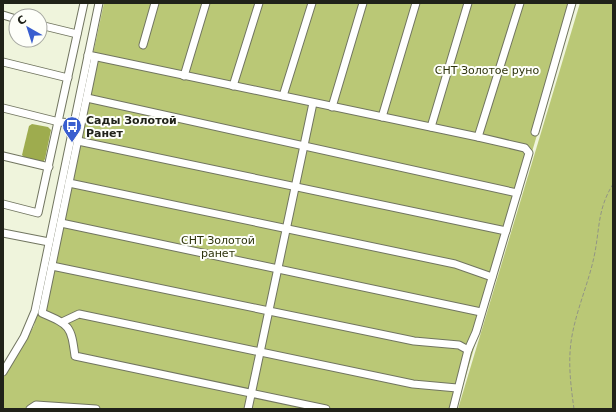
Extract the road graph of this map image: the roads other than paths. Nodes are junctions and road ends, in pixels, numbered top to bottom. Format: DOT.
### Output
graph roads {
  1 [pos="84,3"];
  2 [pos="99,3"];
  3 [pos="155,3"];
  4 [pos="206,3"];
  5 [pos="259,3"];
  6 [pos="312,3"];
  7 [pos="363,3"];
  8 [pos="416,3"];
  9 [pos="468,3"];
  10 [pos="520,3"];
  11 [pos="572,3"];
  12 [pos="48,27"];
  13 [pos="77,34"];
  14 [pos="143,45"];
  15 [pos="92,56"];
  16 [pos="3,62"];
  17 [pos="184,76"];
  18 [pos="68,78"];
  19 [pos="233,86"];
  20 [pos="283,96"];
  21 [pos="87,98"];
  22 [pos="313,103"];
  23 [pos="332,107"];
  24 [pos="3,108"];
  25 [pos="382,117"];
  26 [pos="59,122"];
  27 [pos="74,123"];
  28 [pos="431,128"];
  29 [pos="535,132"];
  30 [pos="478,137"];
  31 [pos="78,141"];
  32 [pos="304,145"];
  33 [pos="3,156"];
  34 [pos="48,167"];
  35 [pos="69,183"];
  36 [pos="295,186"];
  37 [pos="517,193"];
  38 [pos="3,204"];
  39 [pos="61,223"];
  40 [pos="286,227"];
  41 [pos="506,231"];
  42 [pos="3,232"];
  43 [pos="49,242"];
  44 [pos="52,266"];
  45 [pos="278,268"];
  46 [pos="492,277"];
  47 [pos="269,310"];
  48 [pos="481,312"];
  49 [pos="62,322"];
  50 [pos="468,350"];
  51 [pos="260,352"];
  52 [pos="3,372"];
  53 [pos="457,388"];
  54 [pos="251,393"];
  55 [pos="30,409"];
  56 [pos="96,409"];
  57 [pos="248,409"];
  58 [pos="326,409"];
  59 [pos="453,409"];
  1 -- 13 [label="street"];
  2 -- 15 [label="street"];
  3 -- 14 [label="street"];
  4 -- 17 [label="street"];
  5 -- 19 [label="street"];
  6 -- 20 [label="street"];
  7 -- 23 [label="street"];
  8 -- 25 [label="street"];
  9 -- 28 [label="street"];
  10 -- 30 [label="street"];
  11 -- 29 [label="street"];
  12 -- 13 [label="street"];
  13 -- 18 [label="street"];
  15 -- 17 [label="street"];
  15 -- 21 [label="street"];
  15 -- 27 [label="street"];
  16 -- 18 [label="street"];
  17 -- 19 [label="street"];
  18 -- 26 [label="street"];
  19 -- 20 [label="street"];
  20 -- 22 [label="street"];
  21 -- 31 [label="street"];
  21 -- 32 [label="street"];
  22 -- 23 [label="street"];
  22 -- 32 [label="street"];
  23 -- 25 [label="street"];
  24 -- 26 [label="street"];
  25 -- 28 [label="street"];
  26 -- 27 [label="street"];
  26 -- 34 [label="street"];
  27 -- 43 [label="street"];
  28 -- 30 [label="street"];
  30 -- 37 [label="street"];
  31 -- 35 [label="street"];
  31 -- 36 [label="street"];
  32 -- 36 [label="street"];
  32 -- 37 [label="street"];
  33 -- 34 [label="street"];
  34 -- 38 [label="street"];
  35 -- 39 [label="street"];
  35 -- 40 [label="street"];
  36 -- 40 [label="street"];
  36 -- 41 [label="street"];
  37 -- 41 [label="street"];
  39 -- 44 [label="street"];
  39 -- 45 [label="street"];
  40 -- 45 [label="street"];
  40 -- 46 [label="street"];
  41 -- 46 [label="street"];
  42 -- 43 [label="street"];
  43 -- 52 [label="street"];
  44 -- 47 [label="street"];
  44 -- 49 [label="street"];
  45 -- 47 [label="street"];
  45 -- 48 [label="street"];
  46 -- 48 [label="street"];
  47 -- 50 [label="street"];
  47 -- 51 [label="street"];
  48 -- 50 [label="street"];
  49 -- 51 [label="street"];
  49 -- 54 [label="street"];
  50 -- 53 [label="street"];
  51 -- 53 [label="street"];
  51 -- 54 [label="street"];
  53 -- 59 [label="street"];
  54 -- 57 [label="street"];
  54 -- 58 [label="street"];
  55 -- 56 [label="street"];
}
